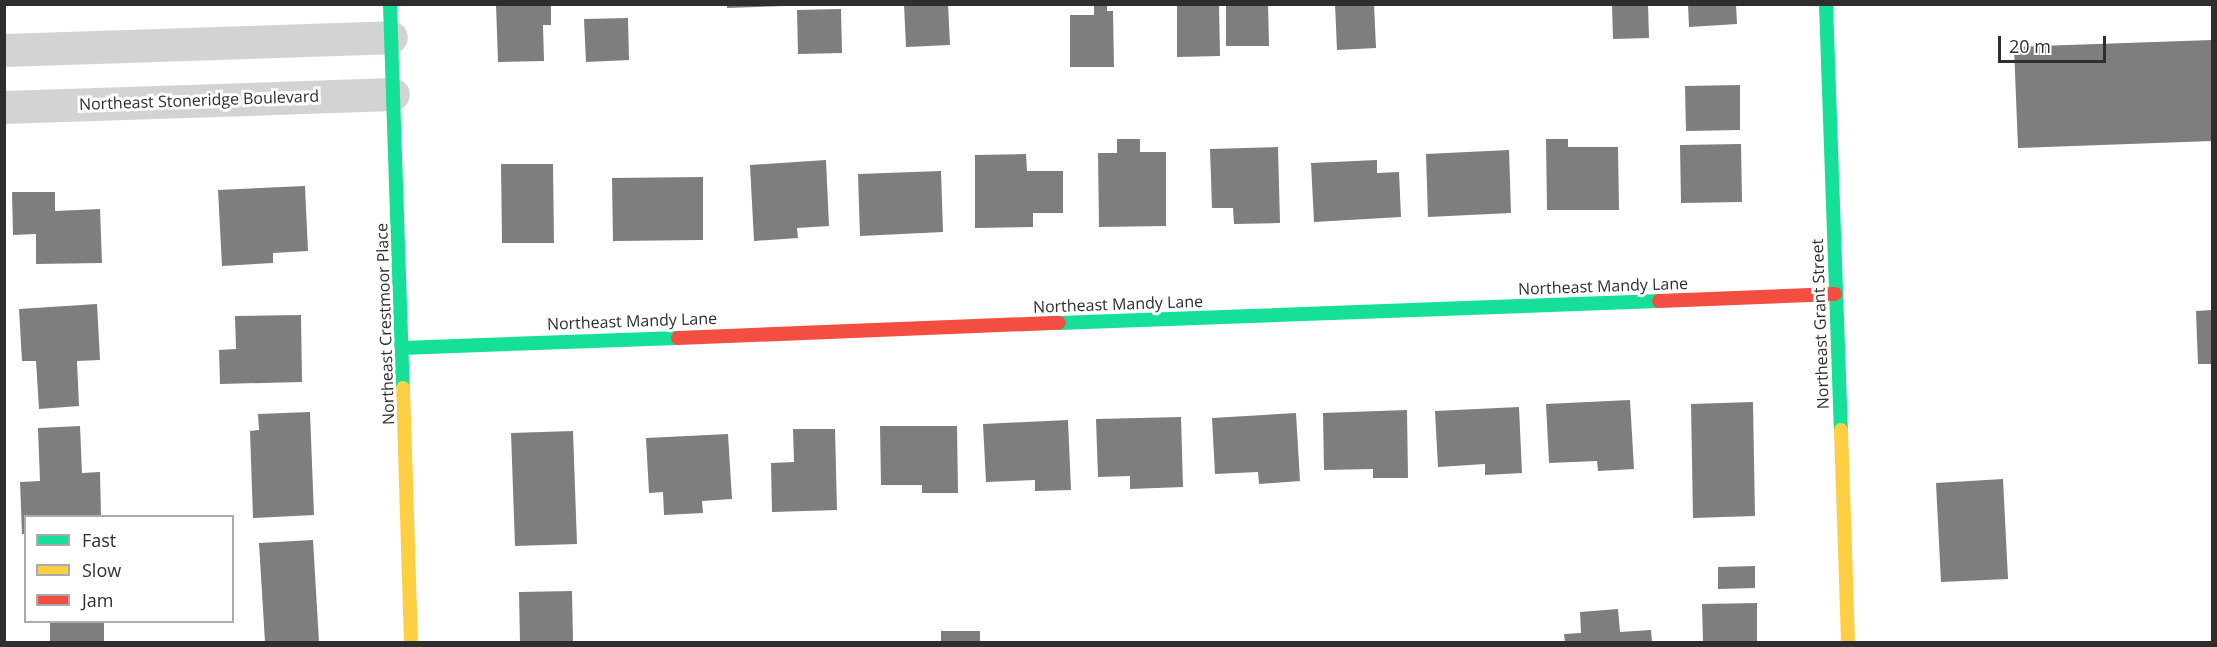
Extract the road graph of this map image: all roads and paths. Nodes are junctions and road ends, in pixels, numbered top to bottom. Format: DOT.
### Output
graph roads {
  1 [pos="390,4"];
  2 [pos="1826,4"];
  3 [pos="392,37"];
  4 [pos="4,50"];
  5 [pos="393,94"];
  6 [pos="4,107"];
  7 [pos="1835,294"];
  8 [pos="402,348"];
  9 [pos="411,642"];
  10 [pos="1848,642"];
  1 -- 3 [label="street, Northeast Crestmoor Place"];
  2 -- 7 [label="street, Northeast Grant Street"];
  3 -- 4 [label="street"];
  3 -- 5 [label="street, Northeast Crestmoor Place"];
  5 -- 6 [label="street, Northeast Stoneridge Boulevard"];
  5 -- 8 [label="street, Northeast Crestmoor Place"];
  7 -- 8 [label="street, Northeast Mandy Lane"];
  7 -- 10 [label="street, Northeast Grant Street"];
  8 -- 9 [label="street, Northeast Crestmoor Place"];
}
